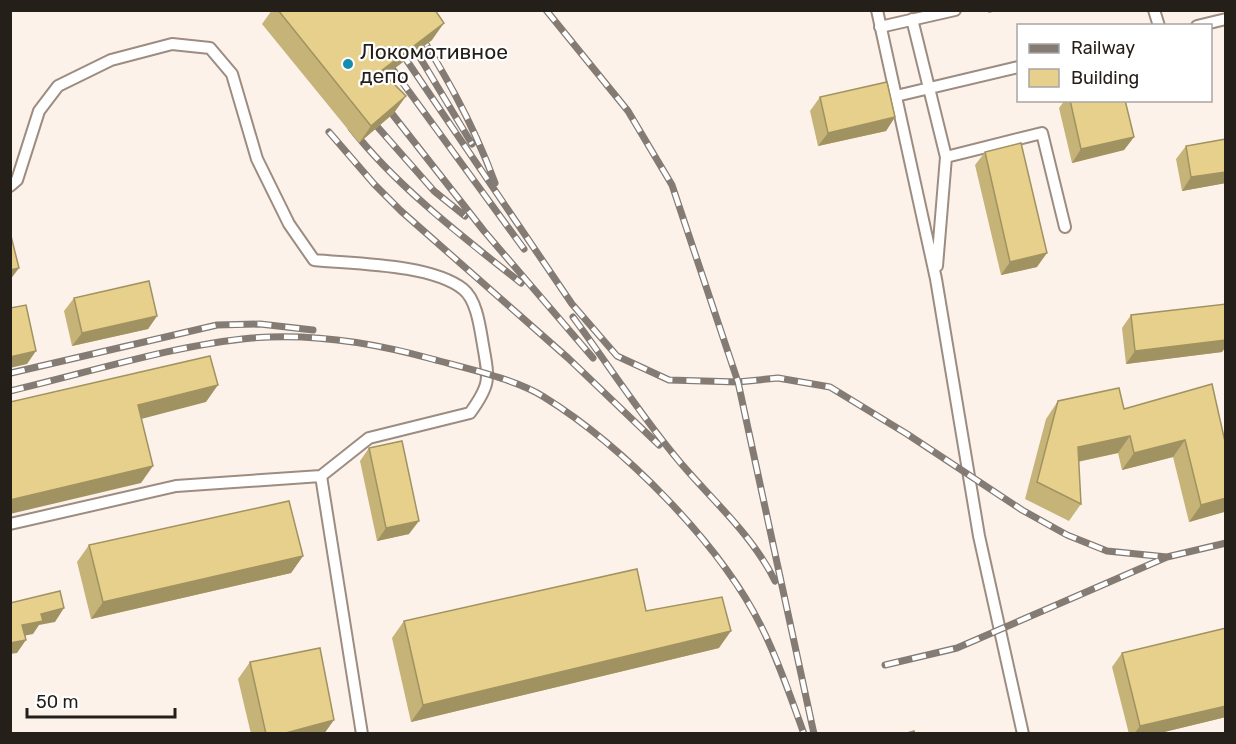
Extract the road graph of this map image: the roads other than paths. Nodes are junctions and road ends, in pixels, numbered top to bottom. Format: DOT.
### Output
graph roads {
  1 [pos="877,10"];
  2 [pos="955,10"];
  3 [pos="912,19"];
  4 [pos="1226,19"];
  5 [pos="1205,24"];
  6 [pos="880,27"];
  7 [pos="1017,68"];
  8 [pos="929,88"];
  9 [pos="896,96"];
  10 [pos="946,157"];
  11 [pos="10,186"];
  12 [pos="1065,227"];
  13 [pos="936,279"];
  14 [pos="321,476"];
  15 [pos="10,524"];
  16 [pos="362,734"];
  17 [pos="1023,734"];
  1 -- 6 [label="lane"];
  2 -- 3 [label="lane"];
  3 -- 6 [label="lane"];
  3 -- 8 [label="lane"];
  4 -- 5 [label="lane"];
  6 -- 9 [label="lane"];
  7 -- 8 [label="lane"];
  8 -- 9 [label="lane"];
  8 -- 10 [label="lane"];
  9 -- 13 [label="lane"];
  10 -- 12 [label="lane"];
  10 -- 13 [label="lane"];
  11 -- 14 [label="lane"];
  13 -- 17 [label="lane"];
  14 -- 15 [label="lane"];
  14 -- 16 [label="lane"];
}
